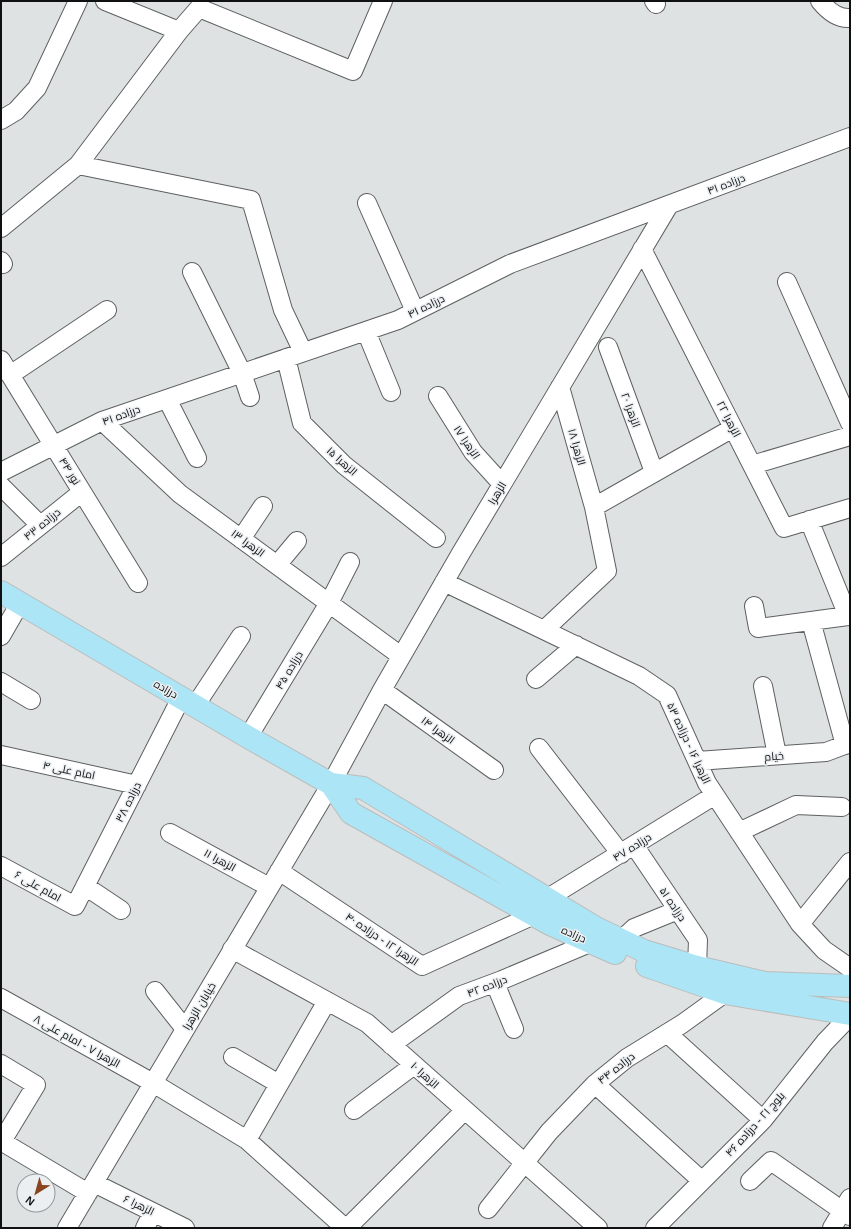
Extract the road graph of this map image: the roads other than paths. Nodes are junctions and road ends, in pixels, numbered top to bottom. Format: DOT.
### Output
graph roads {
  1 [pos="78,1"];
  2 [pos="105,1"];
  3 [pos="383,1"];
  4 [pos="820,1"];
  5 [pos="200,4"];
  6 [pos="850,18"];
  7 [pos="179,31"];
  8 [pos="1,120"];
  9 [pos="850,137"];
  10 [pos="78,165"];
  11 [pos="367,203"];
  12 [pos="668,205"];
  13 [pos="1,228"];
  14 [pos="642,249"];
  15 [pos="192,272"];
  16 [pos="787,282"];
  17 [pos="107,310"];
  18 [pos="414,312"];
  19 [pos="366,331"];
  20 [pos="608,347"];
  21 [pos="303,352"];
  22 [pos="286,358"];
  23 [pos="6,367"];
  24 [pos="242,373"];
  25 [pos="560,387"];
  26 [pos="391,392"];
  27 [pos="438,396"];
  28 [pos="250,397"];
  29 [pos="167,399"];
  30 [pos="102,421"];
  31 [pos="850,423"];
  32 [pos="733,428"];
  33 [pos="850,436"];
  34 [pos="54,446"];
  35 [pos="197,458"];
  36 [pos="752,465"];
  37 [pos="1,472"];
  38 [pos="654,472"];
  39 [pos="502,484"];
  40 [pos="1,486"];
  41 [pos="82,492"];
  42 [pos="263,506"];
  43 [pos="594,507"];
  44 [pos="850,508"];
  45 [pos="809,520"];
  46 [pos="40,525"];
  47 [pos="241,538"];
  48 [pos="436,538"];
  49 [pos="297,541"];
  50 [pos="1,557"];
  51 [pos="350,562"];
  52 [pos="277,564"];
  53 [pos="444,582"];
  54 [pos="138,583"];
  55 [pos="1,592"];
  56 [pos="846,597"];
  57 [pos="20,603"];
  58 [pos="329,603"];
  59 [pos="754,606"];
  60 [pos="811,621"];
  61 [pos="544,630"];
  62 [pos="1,636"];
  63 [pos="240,636"];
  64 [pos="576,646"];
  65 [pos="401,656"];
  66 [pos="536,680"];
  67 [pos="1,682"];
  68 [pos="763,686"];
  69 [pos="382,690"];
  70 [pos="31,700"];
  71 [pos="188,702"];
  72 [pos="248,737"];
  73 [pos="848,744"];
  74 [pos="539,748"];
  75 [pos="1,755"];
  76 [pos="777,755"];
  77 [pos="697,761"];
  78 [pos="494,770"];
  79 [pos="331,784"];
  80 [pos="137,785"];
  81 [pos="715,795"];
  82 [pos="842,807"];
  83 [pos="739,832"];
  84 [pos="170,833"];
  85 [pos="627,850"];
  86 [pos="850,862"];
  87 [pos="1,866"];
  88 [pos="279,871"];
  89 [pos="85,886"];
  90 [pos="269,887"];
  91 [pos="548,898"];
  92 [pos="75,906"];
  93 [pos="121,910"];
  94 [pos="678,910"];
  95 [pos="534,915"];
  96 [pos="800,924"];
  97 [pos="622,940"];
  98 [pos="592,942"];
  99 [pos="232,949"];
  100 [pos="697,966"];
  101 [pos="850,968"];
  102 [pos="495,983"];
  103 [pos="850,986"];
  104 [pos="155,991"];
  105 [pos="725,993"];
  106 [pos="1,998"];
  107 [pos="327,1001"];
  108 [pos="850,1015"];
  109 [pos="185,1029"];
  110 [pos="514,1029"];
  111 [pos="667,1033"];
  112 [pos="391,1045"];
  113 [pos="233,1057"];
  114 [pos="1,1064"];
  115 [pos="414,1065"];
  116 [pos="153,1083"];
  117 [pos="279,1084"];
  118 [pos="595,1084"];
  119 [pos="354,1110"];
  120 [pos="465,1110"];
  121 [pos="762,1120"];
  122 [pos="247,1140"];
  123 [pos="2,1141"];
  124 [pos="525,1163"];
  125 [pos="702,1181"];
  126 [pos="750,1181"];
  127 [pos="91,1188"];
  128 [pos="488,1209"];
  129 [pos="847,1209"];
  130 [pos="153,1212"];
  131 [pos="327,1222"];
  132 [pos="67,1228"];
  133 [pos="145,1228"];
  134 [pos="185,1228"];
  135 [pos="346,1228"];
  136 [pos="598,1228"];
  137 [pos="655,1228"];
  138 [pos="832,1228"];
  1 -- 8 [label="street"];
  2 -- 7 [label="street"];
  3 -- 5 [label="street"];
  4 -- 6 [label="street"];
  5 -- 7 [label="street"];
  7 -- 10 [label="street"];
  9 -- 12 [label="street, درزاده ۴۱"];
  10 -- 13 [label="street"];
  10 -- 21 [label="street"];
  11 -- 18 [label="street"];
  12 -- 14 [label="street, الزهرا"];
  12 -- 18 [label="street, درزاده ۴۱"];
  14 -- 25 [label="street, الزهرا"];
  14 -- 32 [label="street, الزهرا ۲۲"];
  15 -- 24 [label="street"];
  16 -- 31 [label="street"];
  17 -- 23 [label="street"];
  18 -- 19 [label="street, درزاده ۴۱"];
  19 -- 21 [label="street, درزاده ۴۱"];
  19 -- 26 [label="street"];
  20 -- 38 [label="street, الزهرا ۲۰"];
  21 -- 22 [label="street, درزاده ۴۱"];
  22 -- 24 [label="street, درزاده ۴۱"];
  22 -- 48 [label="street, الزهرا ۱۵"];
  23 -- 34 [label="street, نور ۴۴"];
  24 -- 28 [label="street"];
  24 -- 29 [label="street, درزاده ۴۱"];
  25 -- 39 [label="street, الزهرا"];
  25 -- 43 [label="street, الزهرا ۱۸"];
  27 -- 39 [label="street, الزهرا ۱۷"];
  29 -- 30 [label="street, درزاده ۴۱"];
  29 -- 35 [label="street"];
  30 -- 34 [label="street, درزاده ۴۱"];
  30 -- 47 [label="street, الزهرا ۱۳"];
  32 -- 36 [label="street, الزهرا ۲۲"];
  32 -- 38 [label="street"];
  33 -- 36 [label="street"];
  34 -- 37 [label="street, درزاده ۴۱"];
  34 -- 41 [label="street, نور ۴۴"];
  36 -- 45 [label="street, الزهرا ۲۲"];
  38 -- 43 [label="street"];
  39 -- 53 [label="street, الزهرا"];
  40 -- 46 [label="street"];
  41 -- 46 [label="street, درزاده ۴۳"];
  41 -- 54 [label="street, نور ۴۴"];
  42 -- 47 [label="street"];
  43 -- 61 [label="street, الزهرا ۱۸"];
  44 -- 45 [label="street, الزهرا ۲۲"];
  45 -- 56 [label="street"];
  46 -- 50 [label="street, درزاده ۴۳"];
  47 -- 52 [label="street, الزهرا ۱۳"];
  49 -- 52 [label="street"];
  51 -- 58 [label="street, درزاده ۴۵"];
  52 -- 58 [label="street, الزهرا ۱۳"];
  53 -- 61 [label="street, الزهرا ۱۶ - درزاده ۵۳"];
  53 -- 65 [label="street, الزهرا"];
  55 -- 57 [label="main road, درزاده"];
  56 -- 60 [label="street"];
  57 -- 62 [label="street"];
  57 -- 71 [label="main road, درزاده"];
  58 -- 65 [label="street, الزهرا ۱۳"];
  58 -- 72 [label="street, درزاده ۴۵"];
  59 -- 60 [label="street"];
  60 -- 73 [label="street"];
  61 -- 64 [label="street, الزهرا ۱۶ - درزاده ۵۳"];
  63 -- 71 [label="street, درزاده ۳۸"];
  64 -- 66 [label="street"];
  64 -- 77 [label="street, الزهرا ۱۶ - درزاده ۵۳"];
  65 -- 69 [label="street, الزهرا"];
  67 -- 70 [label="street"];
  68 -- 76 [label="street"];
  69 -- 78 [label="street, الزهرا ۱۴"];
  69 -- 79 [label="street, الزهرا"];
  71 -- 72 [label="main road, درزاده"];
  71 -- 80 [label="street, درزاده ۳۸"];
  72 -- 79 [label="main road, درزاده"];
  73 -- 76 [label="street, خیام"];
  74 -- 85 [label="street, درزاده ۵۱"];
  75 -- 80 [label="street, امام علی ۴"];
  76 -- 77 [label="street, خیام"];
  77 -- 81 [label="street, الزهرا ۱۶ - درزاده ۵۳"];
  79 -- 88 [label="street, خیابان الزهرا"];
  79 -- 91 [label="main road, درزاده"];
  79 -- 95 [label="main road, درزاده"];
  80 -- 89 [label="street, درزاده ۳۸"];
  81 -- 83 [label="street, الزهرا ۱۶ - درزاده ۵۳"];
  81 -- 85 [label="street, درزاده ۴۷"];
  82 -- 83 [label="street"];
  83 -- 96 [label="street, الزهرا ۱۶ - درزاده ۵۳"];
  84 -- 90 [label="street, الزهرا ۱۱"];
  85 -- 91 [label="street, درزاده ۴۷"];
  85 -- 94 [label="street, درزاده ۵۱"];
  86 -- 96 [label="street"];
  87 -- 92 [label="street, امام علی ۶"];
  88 -- 90 [label="street, خیابان الزهرا"];
  88 -- 95 [label="street, الزهرا ۱۲ - درزاده ۴۰"];
  89 -- 92 [label="street, درزاده ۳۸"];
  89 -- 93 [label="street"];
  90 -- 99 [label="street, خیابان الزهرا"];
  91 -- 95 [label="street, درزاده ۴۷"];
  91 -- 97 [label="main road, درزاده"];
  94 -- 97 [label="street"];
  94 -- 100 [label="street, درزاده ۵۱"];
  95 -- 98 [label="main road, درزاده"];
  96 -- 101 [label="street, الزهرا ۱۶ - درزاده ۵۳"];
  97 -- 100 [label="main road, درزاده"];
  98 -- 102 [label="street, درزاده ۴۲"];
  98 -- 105 [label="main road, درزاده"];
  99 -- 107 [label="street, الزهرا ۱۰"];
  99 -- 109 [label="street, خیابان الزهرا"];
  100 -- 103 [label="main road, درزاده"];
  102 -- 110 [label="street"];
  102 -- 112 [label="street, درزاده ۴۲"];
  104 -- 109 [label="street"];
  105 -- 108 [label="main road, درزاده"];
  105 -- 111 [label="street, درزاده ۴۴"];
  106 -- 116 [label="street, الزهرا ۷ - امام علی ۸"];
  107 -- 112 [label="street, الزهرا ۱۰"];
  107 -- 117 [label="street"];
  108 -- 121 [label="street, بلوچ ۲۱ - درزاده ۴۶"];
  109 -- 116 [label="street, خیابان الزهرا"];
  111 -- 118 [label="street, درزاده ۴۴"];
  111 -- 121 [label="street"];
  112 -- 115 [label="street, الزهرا ۱۰"];
  113 -- 117 [label="street"];
  114 -- 123 [label="street"];
  115 -- 119 [label="street"];
  115 -- 120 [label="street, الزهرا ۱۰"];
  116 -- 122 [label="street, الزهرا ۷ - امام علی ۸"];
  116 -- 127 [label="street, خیابان الزهرا"];
  117 -- 122 [label="street"];
  118 -- 124 [label="street, درزاده ۴۴"];
  118 -- 125 [label="street"];
  120 -- 124 [label="street, الزهرا ۱۰"];
  120 -- 135 [label="street"];
  121 -- 125 [label="street, بلوچ ۲۱ - درزاده ۴۶"];
  122 -- 131 [label="street, الزهرا ۷ - امام علی ۸"];
  123 -- 127 [label="street, الزهرا ۶"];
  124 -- 128 [label="street, درزاده ۴۴"];
  124 -- 136 [label="street, الزهرا ۱۰"];
  125 -- 137 [label="street, بلوچ ۲۱ - درزاده ۴۶"];
  126 -- 129 [label="street"];
  127 -- 130 [label="street, الزهرا ۶"];
  127 -- 132 [label="street, خیابان الزهرا"];
  129 -- 138 [label="street"];
  130 -- 133 [label="street"];
  130 -- 134 [label="street, الزهرا ۶"];
  131 -- 135 [label="street, الزهرا ۷ - امام علی ۸"];
}
